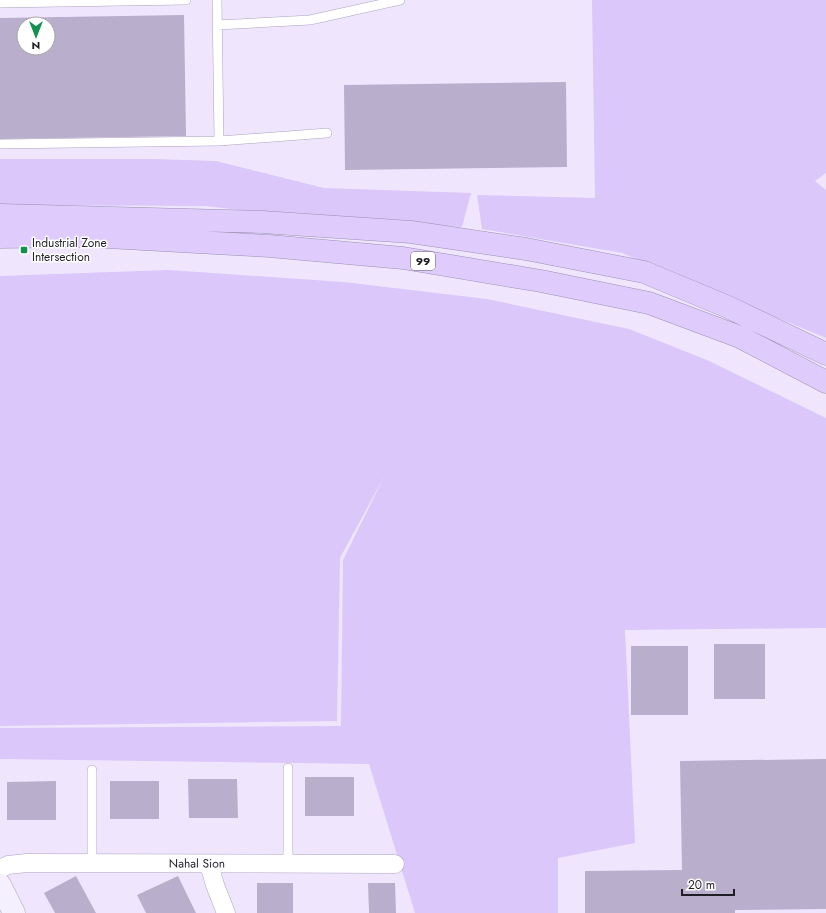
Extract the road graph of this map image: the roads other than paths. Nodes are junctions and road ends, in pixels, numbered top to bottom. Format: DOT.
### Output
graph roads {
  1 [pos="186,0"];
  2 [pos="217,0"];
  3 [pos="400,0"];
  4 [pos="0,3"];
  5 [pos="217,24"];
  6 [pos="327,133"];
  7 [pos="219,141"];
  8 [pos="0,144"];
  9 [pos="0,215"];
  10 [pos="0,237"];
  11 [pos="826,354"];
  12 [pos="826,382"];
  13 [pos="288,768"];
  14 [pos="92,770"];
  15 [pos="92,863"];
  16 [pos="209,864"];
  17 [pos="288,864"];
  18 [pos="395,864"];
  19 [pos="0,869"];
  20 [pos="0,885"];
  21 [pos="14,913"];
  22 [pos="226,913"];
  1 -- 4 [label="lane"];
  2 -- 5 [label="lane"];
  3 -- 5 [label="lane"];
  5 -- 7 [label="lane"];
  6 -- 7 [label="lane"];
  7 -- 8 [label="lane"];
  9 -- 11 [label="highway, 99"];
  10 -- 12 [label="highway, 99"];
  13 -- 17 [label="lane"];
  14 -- 15 [label="lane"];
  15 -- 16 [label="street, Nahal Sion"];
  15 -- 19 [label="street, Nahal Sion"];
  16 -- 17 [label="street, Nahal Sion"];
  16 -- 22 [label="street"];
  17 -- 18 [label="street, Nahal Sion"];
  20 -- 21 [label="street"];
}
